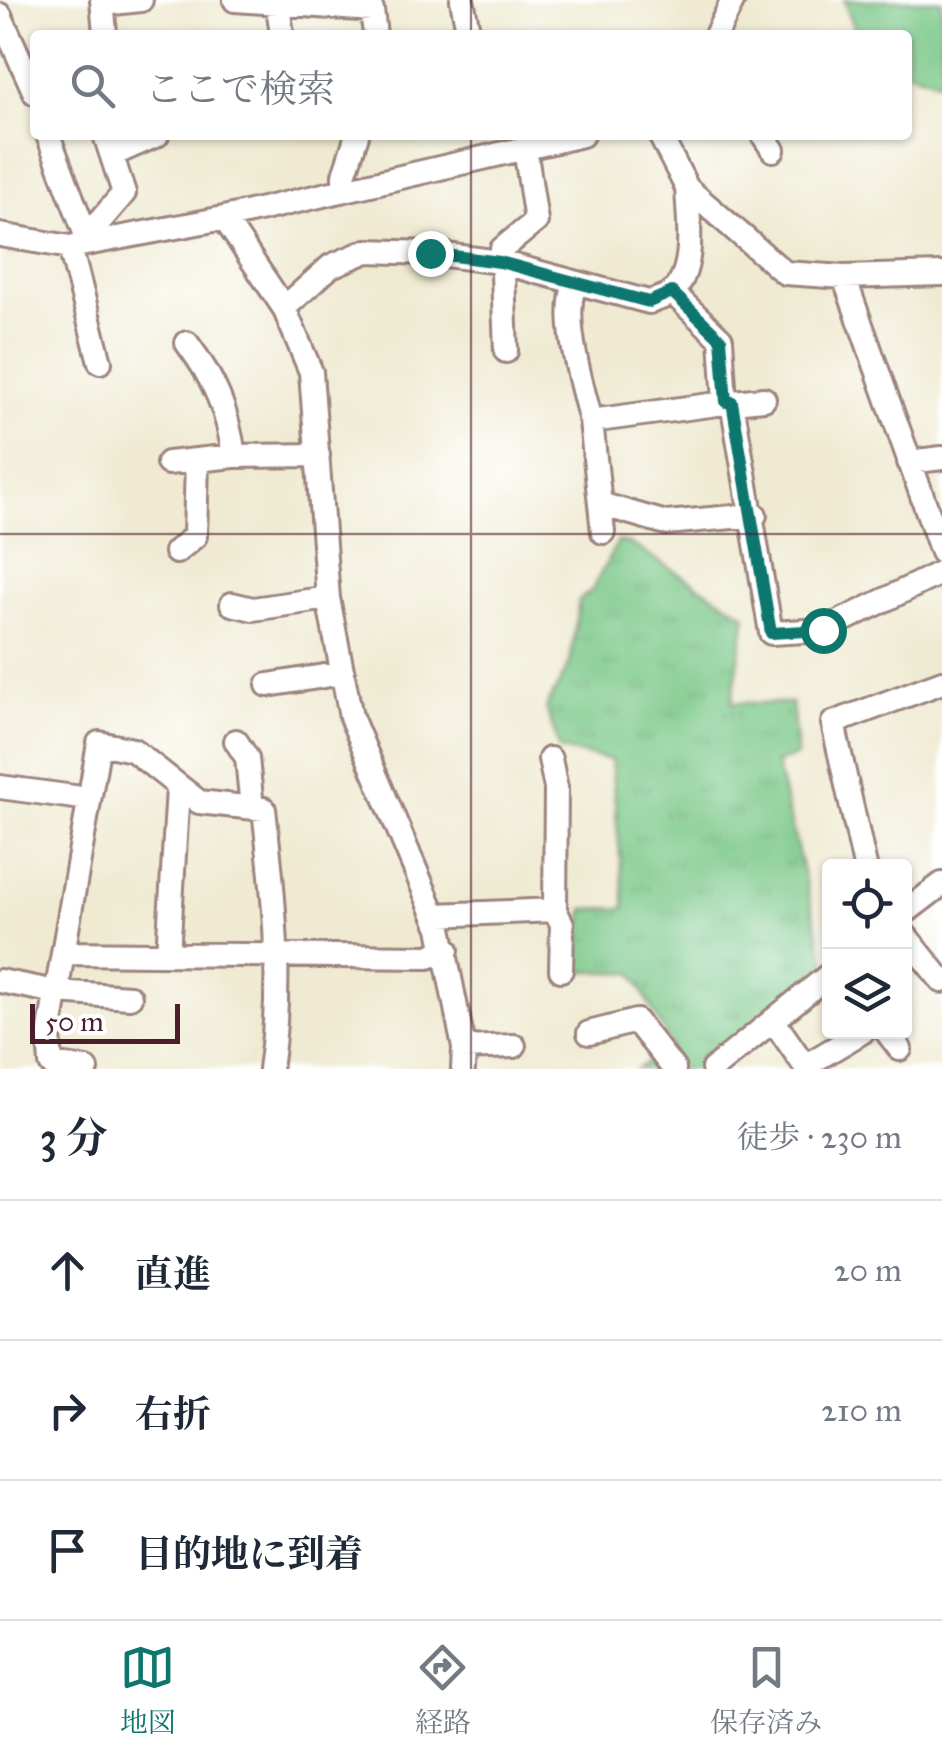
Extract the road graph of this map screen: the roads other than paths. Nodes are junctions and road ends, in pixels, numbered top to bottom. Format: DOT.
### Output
graph roads {
  1 [pos="141,0"];
  2 [pos="234,0"];
  3 [pos="462,0"];
  4 [pos="733,0"];
  5 [pos="102,2"];
  6 [pos="278,6"];
  7 [pos="0,15"];
  8 [pos="105,30"];
  9 [pos="281,30"];
  10 [pos="374,30"];
  11 [pos="468,30"];
  12 [pos="718,30"];
  13 [pos="30,82"];
  14 [pos="49,140"];
  15 [pos="356,140"];
  16 [pos="560,140"];
  17 [pos="663,140"];
  18 [pos="109,145"];
  19 [pos="495,145"];
  20 [pos="524,148"];
  21 [pos="687,188"];
  22 [pos="344,190"];
  23 [pos="224,218"];
  24 [pos="0,235"];
  25 [pos="80,245"];
  26 [pos="500,262"];
  27 [pos="942,274"];
  28 [pos="844,277"];
  29 [pos="575,284"];
  30 [pos="672,292"];
  31 [pos="284,308"];
  32 [pos="187,343"];
  33 [pos="506,350"];
  34 [pos="100,362"];
  35 [pos="764,399"];
  36 [pos="729,402"];
  37 [pos="591,421"];
  38 [pos="318,455"];
  39 [pos="234,456"];
  40 [pos="942,458"];
  41 [pos="198,460"];
  42 [pos="909,462"];
  43 [pos="168,464"];
  44 [pos="608,506"];
  45 [pos="755,515"];
  46 [pos="603,532"];
  47 [pos="176,552"];
  48 [pos="942,552"];
  49 [pos="942,572"];
  50 [pos="328,598"];
  51 [pos="232,604"];
  52 [pos="343,674"];
  53 [pos="942,682"];
  54 [pos="268,686"];
  55 [pos="236,742"];
  56 [pos="550,759"];
  57 [pos="0,787"];
  58 [pos="178,788"];
  59 [pos="89,798"];
  60 [pos="252,808"];
  61 [pos="863,859"];
  62 [pos="942,884"];
  63 [pos="912,907"];
  64 [pos="555,910"];
  65 [pos="435,915"];
  66 [pos="912,944"];
  67 [pos="65,953"];
  68 [pos="438,953"];
  69 [pos="168,954"];
  70 [pos="276,955"];
  71 [pos="560,970"];
  72 [pos="822,980"];
  73 [pos="0,981"];
  74 [pos="942,981"];
  75 [pos="56,992"];
  76 [pos="130,997"];
  77 [pos="773,1020"];
  78 [pos="589,1033"];
  79 [pos="851,1039"];
  80 [pos="514,1046"];
  81 [pos="463,1059"];
  82 [pos="50,1067"];
  83 [pos="806,1067"];
  84 [pos="87,1069"];
  85 [pos="270,1069"];
  86 [pos="674,1069"];
  87 [pos="713,1069"];
  1 -- 5 [label="street"];
  2 -- 6 [label="street"];
  3 -- 11 [label="street"];
  4 -- 12 [label="street"];
  5 -- 8 [label="street"];
  6 -- 9 [label="street"];
  6 -- 10 [label="street"];
  7 -- 13 [label="street"];
  14 -- 25 [label="street"];
  15 -- 22 [label="street"];
  16 -- 20 [label="street"];
  17 -- 21 [label="street"];
  18 -- 25 [label="street"];
  19 -- 20 [label="street"];
  19 -- 22 [label="street"];
  20 -- 26 [label="street"];
  21 -- 28 [label="street"];
  21 -- 30 [label="street"];
  22 -- 23 [label="street"];
  23 -- 25 [label="street"];
  23 -- 31 [label="street"];
  24 -- 25 [label="street"];
  25 -- 34 [label="street"];
  26 -- 29 [label="street"];
  26 -- 31 [label="street"];
  26 -- 33 [label="street"];
  27 -- 28 [label="street"];
  28 -- 42 [label="street"];
  29 -- 30 [label="street"];
  29 -- 37 [label="street"];
  30 -- 36 [label="street"];
  31 -- 38 [label="street"];
  32 -- 39 [label="street"];
  35 -- 36 [label="street"];
  36 -- 37 [label="street"];
  36 -- 45 [label="street"];
  37 -- 46 [label="street"];
  38 -- 39 [label="street"];
  38 -- 50 [label="street"];
  39 -- 41 [label="street"];
  40 -- 42 [label="street"];
  41 -- 43 [label="street"];
  41 -- 47 [label="street"];
  42 -- 48 [label="street"];
  44 -- 45 [label="street"];
  45 -- 49 [label="street"];
  50 -- 51 [label="street"];
  50 -- 52 [label="street"];
  52 -- 54 [label="street"];
  52 -- 65 [label="street"];
  53 -- 61 [label="street"];
  55 -- 60 [label="street"];
  56 -- 64 [label="street"];
  57 -- 59 [label="street"];
  58 -- 59 [label="street"];
  58 -- 60 [label="street"];
  58 -- 69 [label="street"];
  59 -- 67 [label="street"];
  60 -- 70 [label="street"];
  62 -- 63 [label="street"];
  64 -- 65 [label="street"];
  64 -- 71 [label="street"];
  65 -- 68 [label="street"];
  66 -- 74 [label="street"];
  67 -- 69 [label="street"];
  67 -- 75 [label="street"];
  68 -- 70 [label="street"];
  68 -- 81 [label="street"];
  69 -- 70 [label="street"];
  70 -- 85 [label="street"];
  72 -- 77 [label="street"];
  73 -- 75 [label="street"];
  75 -- 76 [label="street"];
  75 -- 82 [label="street"];
  77 -- 83 [label="street"];
  77 -- 87 [label="street"];
  78 -- 86 [label="street"];
  79 -- 83 [label="street"];
  80 -- 81 [label="street"];
  82 -- 84 [label="street"];
}
